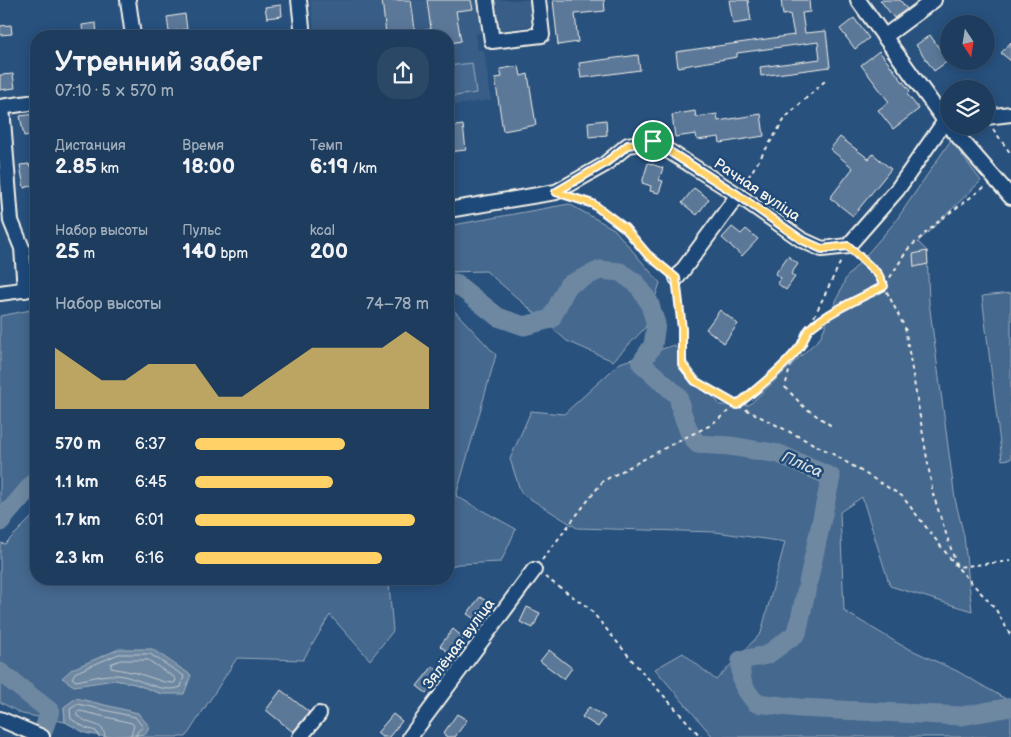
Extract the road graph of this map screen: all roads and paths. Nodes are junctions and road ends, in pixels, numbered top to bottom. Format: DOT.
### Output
graph roads {
  1 [pos="128,0"];
  2 [pos="299,0"];
  3 [pos="486,0"];
  4 [pos="538,0"];
  5 [pos="858,0"];
  6 [pos="934,0"];
  7 [pos="132,30"];
  8 [pos="302,30"];
  9 [pos="884,37"];
  10 [pos="827,79"];
  11 [pos="30,103"];
  12 [pos="1,107"];
  13 [pos="940,112"];
  14 [pos="1011,114"];
  15 [pos="995,119"];
  16 [pos="995,130"];
  17 [pos="940,134"];
  18 [pos="958,135"];
  19 [pos="1011,154"];
  20 [pos="995,179"];
  21 [pos="556,192"];
  22 [pos="738,195"];
  23 [pos="1011,197"];
  24 [pos="454,209"];
  25 [pos="848,246"];
  26 [pos="676,278"];
  27 [pos="30,284"];
  28 [pos="884,286"];
  29 [pos="30,289"];
  30 [pos="0,293"];
  31 [pos="808,329"];
  32 [pos="794,353"];
  33 [pos="737,405"];
  34 [pos="833,427"];
  35 [pos="1011,561"];
  36 [pos="957,567"];
  37 [pos="534,570"];
  38 [pos="1011,636"];
  39 [pos="319,714"];
  40 [pos="0,719"];
  41 [pos="36,735"];
  42 [pos="300,737"];
  43 [pos="410,737"];
  44 [pos="701,737"];
  1 -- 7 [label="street"];
  2 -- 8 [label="street"];
  3 -- 4 [label="street"];
  5 -- 9 [label="street"];
  6 -- 9 [label="street"];
  9 -- 13 [label="street"];
  10 -- 22 [label="path"];
  11 -- 12 [label="street"];
  12 -- 27 [label="street"];
  14 -- 15 [label="street"];
  16 -- 19 [label="path"];
  17 -- 25 [label="street"];
  18 -- 20 [label="street"];
  20 -- 23 [label="street"];
  20 -- 28 [label="path"];
  21 -- 22 [label="street, Рачная вуліца"];
  21 -- 24 [label="street"];
  21 -- 26 [label="path"];
  22 -- 25 [label="street, Рачная вуліца"];
  22 -- 26 [label="street"];
  25 -- 28 [label="path"];
  25 -- 31 [label="path"];
  26 -- 33 [label="path"];
  28 -- 31 [label="path"];
  28 -- 36 [label="path"];
  29 -- 30 [label="street"];
  31 -- 32 [label="path"];
  32 -- 33 [label="path"];
  32 -- 34 [label="path"];
  33 -- 36 [label="path"];
  33 -- 37 [label="path"];
  35 -- 36 [label="path"];
  36 -- 38 [label="path"];
  37 -- 43 [label="street, Зялёная вуліца"];
  37 -- 44 [label="path"];
  39 -- 42 [label="street"];
  40 -- 41 [label="street"];
}
